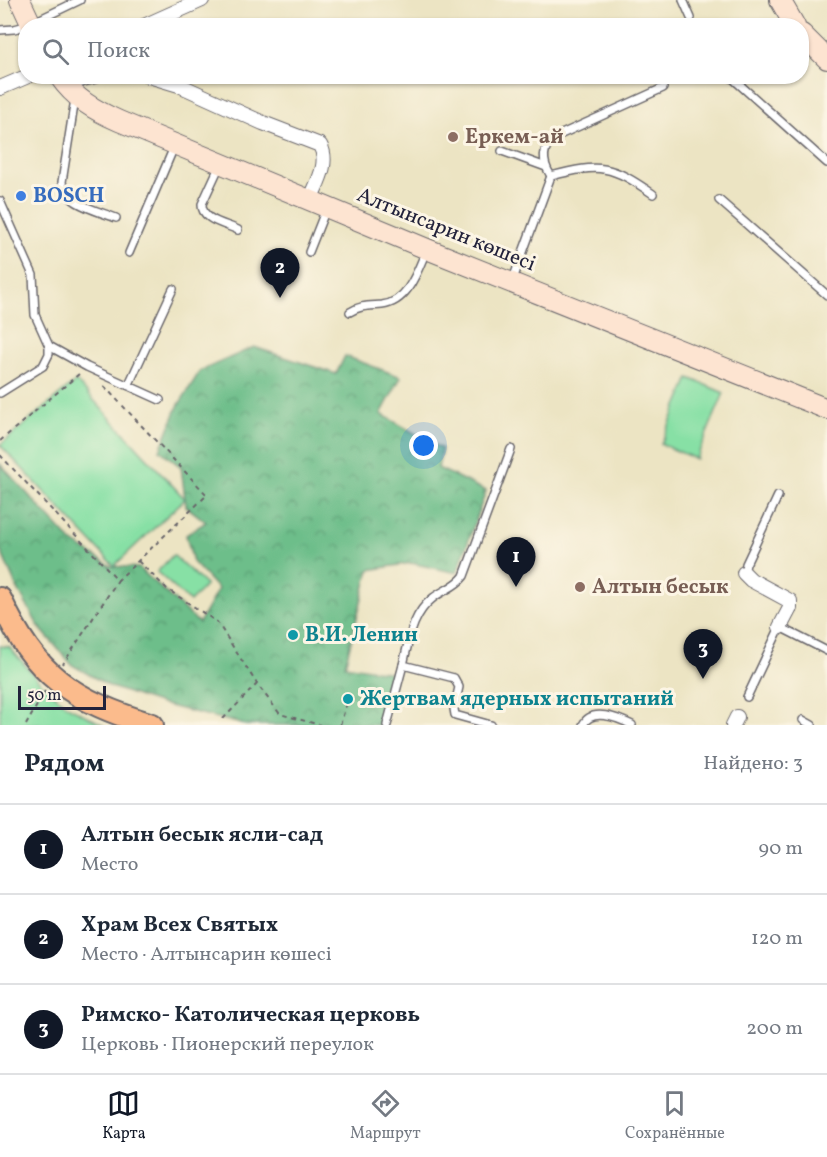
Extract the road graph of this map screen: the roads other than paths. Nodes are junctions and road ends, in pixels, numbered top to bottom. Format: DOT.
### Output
graph roads {
  1 [pos="20,0"];
  2 [pos="80,0"];
  3 [pos="202,0"];
  4 [pos="683,0"];
  5 [pos="780,0"];
  6 [pos="26,18"];
  7 [pos="43,18"];
  8 [pos="162,18"];
  9 [pos="692,18"];
  10 [pos="790,18"];
  11 [pos="18,28"];
  12 [pos="0,30"];
  13 [pos="809,42"];
  14 [pos="827,59"];
  15 [pos="18,80"];
  16 [pos="176,84"];
  17 [pos="739,84"];
  18 [pos="66,86"];
  19 [pos="0,88"];
  20 [pos="663,88"];
  21 [pos="175,144"];
  22 [pos="502,151"];
  23 [pos="221,163"];
  24 [pos="827,163"];
  25 [pos="546,167"];
  26 [pos="551,176"];
  27 [pos="652,194"];
  28 [pos="719,200"];
  29 [pos="0,201"];
  30 [pos="319,204"];
  31 [pos="117,218"];
  32 [pos="238,230"];
  33 [pos="427,249"];
  34 [pos="309,252"];
  35 [pos="129,253"];
  36 [pos="512,282"];
  37 [pos="173,289"];
  38 [pos="827,295"];
  39 [pos="350,312"];
  40 [pos="49,346"];
  41 [pos="129,384"];
  42 [pos="0,393"];
  43 [pos="160,400"];
  44 [pos="827,409"];
  45 [pos="511,449"];
  46 [pos="778,496"];
  47 [pos="744,573"];
  48 [pos="0,599"];
  49 [pos="780,627"];
  50 [pos="827,651"];
  51 [pos="403,665"];
  52 [pos="747,697"];
  53 [pos="803,720"];
  54 [pos="152,725"];
  55 [pos="387,725"];
  56 [pos="491,725"];
  57 [pos="583,725"];
  58 [pos="632,725"];
  59 [pos="812,725"];
  1 -- 6 [label="street"];
  2 -- 7 [label="lane"];
  3 -- 8 [label="street"];
  4 -- 9 [label="lane"];
  5 -- 10 [label="street"];
  11 -- 12 [label="lane"];
  13 -- 14 [label="street"];
  15 -- 19 [label="street"];
  16 -- 30 [label="street"];
  17 -- 24 [label="lane"];
  18 -- 21 [label="street, Алтынсарин көшесі"];
  18 -- 31 [label="lane"];
  20 -- 25 [label="lane"];
  21 -- 23 [label="street, Алтынсарин көшесі"];
  21 -- 35 [label="lane"];
  22 -- 25 [label="lane"];
  23 -- 30 [label="street, Алтынсарин көшесі"];
  23 -- 32 [label="lane"];
  25 -- 26 [label="lane"];
  26 -- 27 [label="lane"];
  26 -- 36 [label="lane"];
  28 -- 38 [label="lane"];
  29 -- 40 [label="lane"];
  30 -- 33 [label="street, Алтынсарин көшесі"];
  30 -- 34 [label="lane"];
  33 -- 36 [label="street, Алтынсарин көшесі"];
  33 -- 39 [label="lane"];
  36 -- 44 [label="street, Алтынсарин көшесі"];
  37 -- 41 [label="lane"];
  40 -- 41 [label="lane"];
  40 -- 42 [label="lane"];
  41 -- 43 [label="lane"];
  45 -- 51 [label="lane"];
  46 -- 47 [label="lane"];
  47 -- 49 [label="street"];
  48 -- 54 [label="main road"];
  49 -- 50 [label="lane"];
  49 -- 52 [label="lane"];
  51 -- 55 [label="lane"];
  51 -- 56 [label="lane"];
  53 -- 59 [label="lane"];
  57 -- 58 [label="lane"];
}
